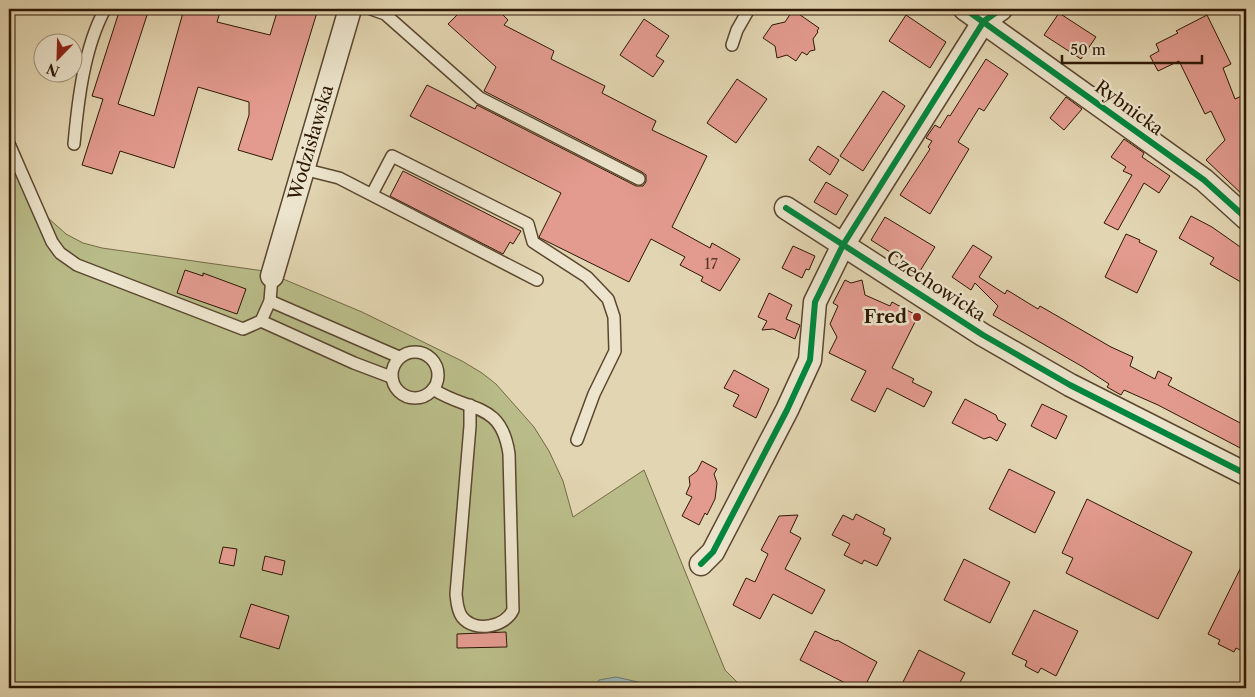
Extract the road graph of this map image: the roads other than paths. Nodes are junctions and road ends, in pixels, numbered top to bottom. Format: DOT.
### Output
graph roads {
  1 [pos="105,9"];
  2 [pos="350,9"];
  3 [pos="371,9"];
  4 [pos="749,9"];
  5 [pos="966,9"];
  6 [pos="992,15"];
  7 [pos="732,44"];
  8 [pos="9,144"];
  9 [pos="74,144"];
  10 [pos="14,168"];
  11 [pos="304,169"];
  12 [pos="639,179"];
  13 [pos="372,194"];
  14 [pos="786,208"];
  15 [pos="1246,218"];
  16 [pos="843,245"];
  17 [pos="272,276"];
  18 [pos="537,280"];
  19 [pos="270,301"];
  20 [pos="261,321"];
  21 [pos="399,358"];
  22 [pos="391,377"];
  23 [pos="433,389"];
  24 [pos="470,405"];
  25 [pos="577,440"];
  26 [pos="1246,474"];
  27 [pos="701,564"];
  1 -- 9 [label="lane"];
  2 -- 11 [label="street, Wodzisławska"];
  3 -- 12 [label="lane"];
  4 -- 7 [label="lane"];
  5 -- 6 [label="street, Rybnicka"];
  6 -- 15 [label="street, Rybnicka"];
  6 -- 16 [label="street"];
  8 -- 10 [label="lane"];
  10 -- 20 [label="lane"];
  11 -- 13 [label="lane"];
  11 -- 17 [label="street, Wodzisławska"];
  13 -- 18 [label="lane"];
  13 -- 25 [label="lane"];
  14 -- 16 [label="street, Czechowicka"];
  16 -- 26 [label="street, Czechowicka"];
  16 -- 27 [label="street"];
  17 -- 19 [label="lane"];
  19 -- 20 [label="lane"];
  19 -- 21 [label="lane"];
  20 -- 22 [label="lane"];
  21 -- 22 [label="lane"];
  21 -- 23 [label="lane"];
  22 -- 23 [label="lane"];
  23 -- 24 [label="lane"];
  24 -- 24 [label="lane"];
}
